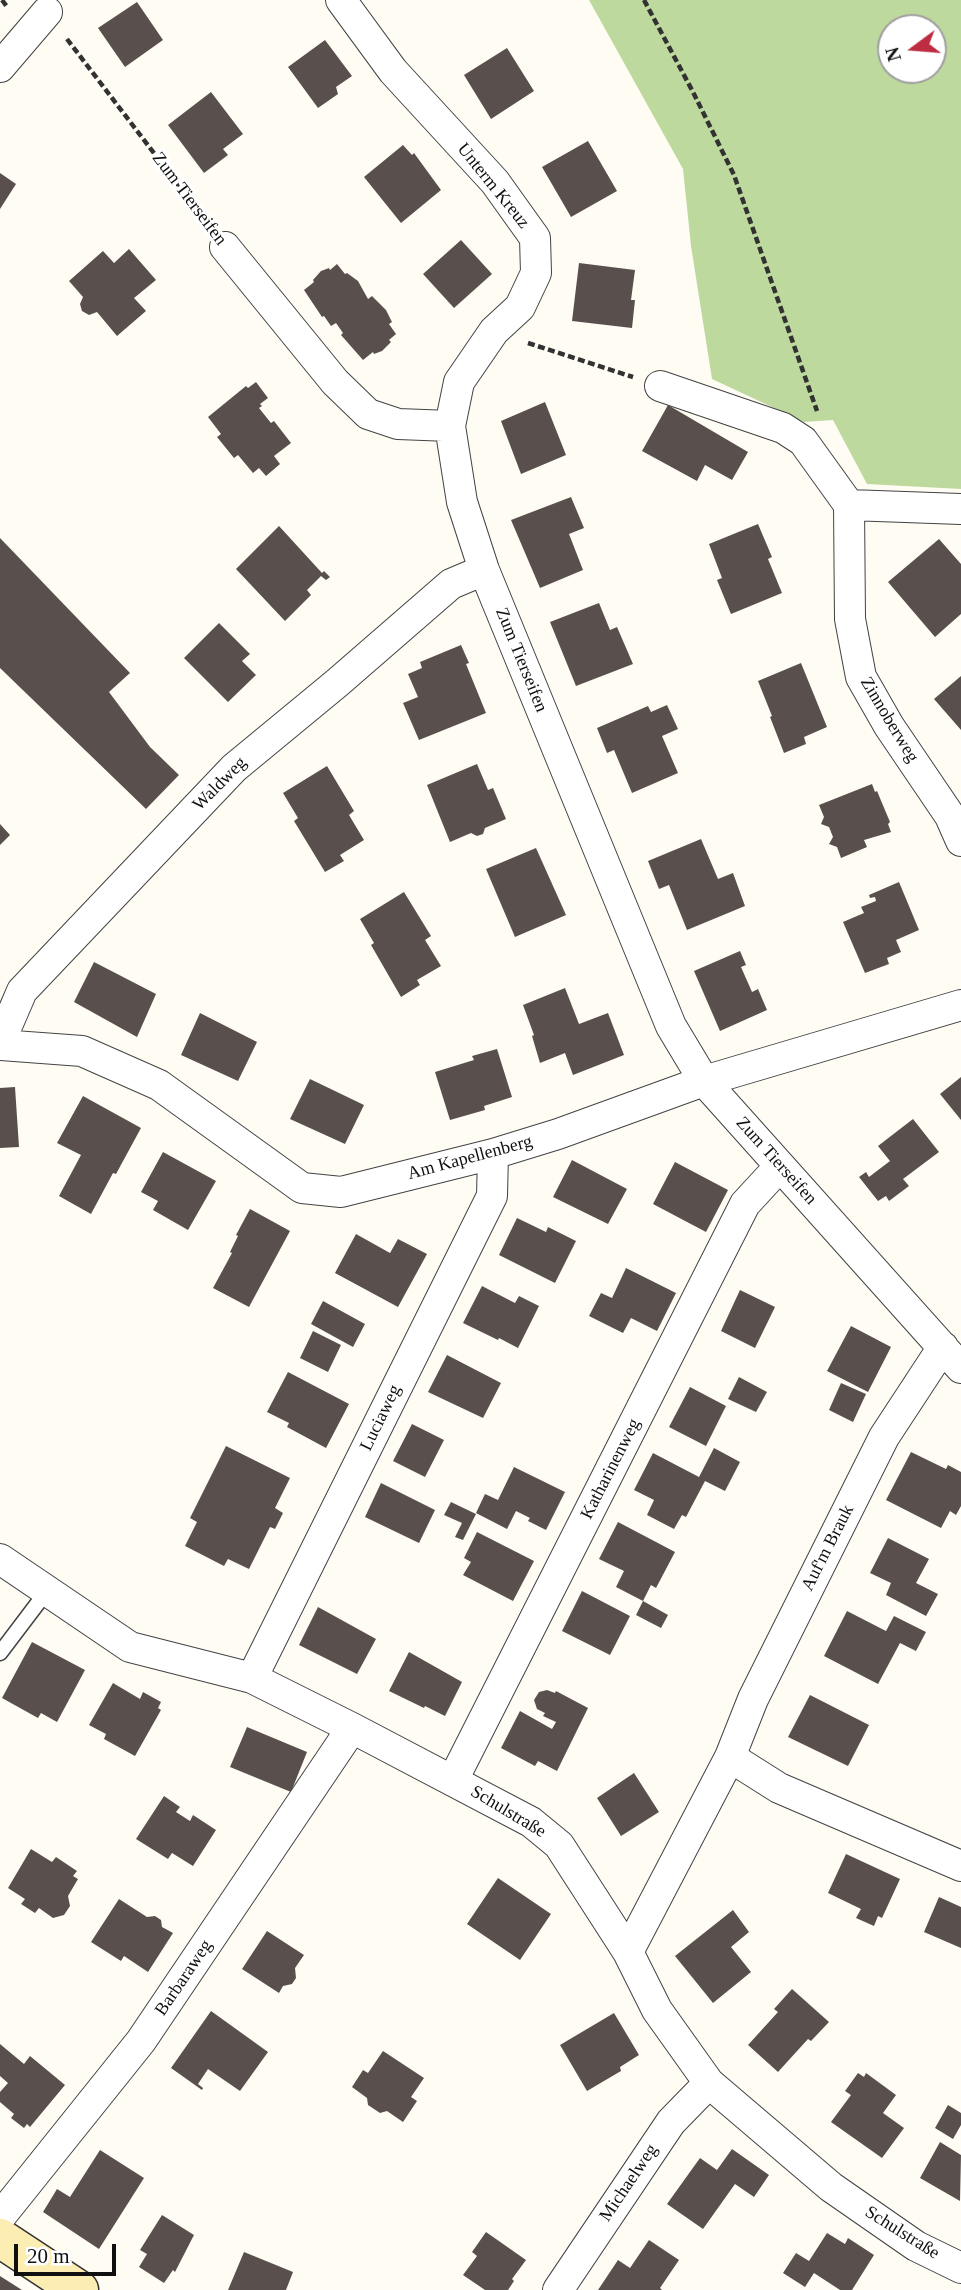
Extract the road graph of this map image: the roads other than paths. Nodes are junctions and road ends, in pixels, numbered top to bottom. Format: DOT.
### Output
graph roads {
  1 [pos="341,0"];
  2 [pos="47,12"];
  3 [pos="0,67"];
  4 [pos="225,247"];
  5 [pos="660,386"];
  6 [pos="450,426"];
  7 [pos="849,505"];
  8 [pos="961,509"];
  9 [pos="484,570"];
  10 [pos="961,841"];
  11 [pos="961,1005"];
  12 [pos="0,1044"];
  13 [pos="704,1081"];
  14 [pos="493,1154"];
  15 [pos="780,1166"];
  16 [pos="952,1358"];
  17 [pos="0,1559"];
  18 [pos="47,1591"];
  19 [pos="0,1653"];
  20 [pos="252,1678"];
  21 [pos="352,1728"];
  22 [pos="730,1756"];
  23 [pos="453,1780"];
  24 [pos="961,1866"];
  25 [pos="628,1952"];
  26 [pos="709,2083"];
  27 [pos="0,2217"];
  28 [pos="0,2238"];
  29 [pos="961,2268"];
  30 [pos="79,2290"];
  31 [pos="558,2290"];
  1 -- 6 [label="street, Unterm Kreuz"];
  2 -- 3 [label="street"];
  4 -- 6 [label="street, Zum Tierseifen"];
  5 -- 7 [label="street"];
  6 -- 9 [label="street, Zum Tierseifen"];
  7 -- 8 [label="street"];
  7 -- 10 [label="street, Zinnoberweg"];
  9 -- 12 [label="street, Waldweg"];
  9 -- 13 [label="street, Zum Tierseifen"];
  11 -- 13 [label="street, Am Kapellenberg"];
  12 -- 14 [label="street, Am Kapellenberg"];
  13 -- 14 [label="street, Am Kapellenberg"];
  13 -- 15 [label="street, Zum Tierseifen"];
  14 -- 20 [label="street, Luciaweg"];
  15 -- 16 [label="street, Zum Tierseifen"];
  15 -- 23 [label="street, Katharinenweg"];
  16 -- 22 [label="street, Auf'm Brauk"];
  17 -- 18 [label="street, Schulstraße"];
  18 -- 19 [label="lane"];
  18 -- 20 [label="street, Schulstraße"];
  20 -- 21 [label="street, Schulstraße"];
  21 -- 23 [label="street, Schulstraße"];
  21 -- 27 [label="street, Barbaraweg"];
  22 -- 24 [label="street"];
  22 -- 25 [label="street, Auf'm Brauk"];
  23 -- 25 [label="street, Schulstraße"];
  25 -- 26 [label="street, Schulstraße"];
  26 -- 29 [label="street, Schulstraße"];
  26 -- 31 [label="street, Michaelweg"];
  28 -- 30 [label="street"];
}
